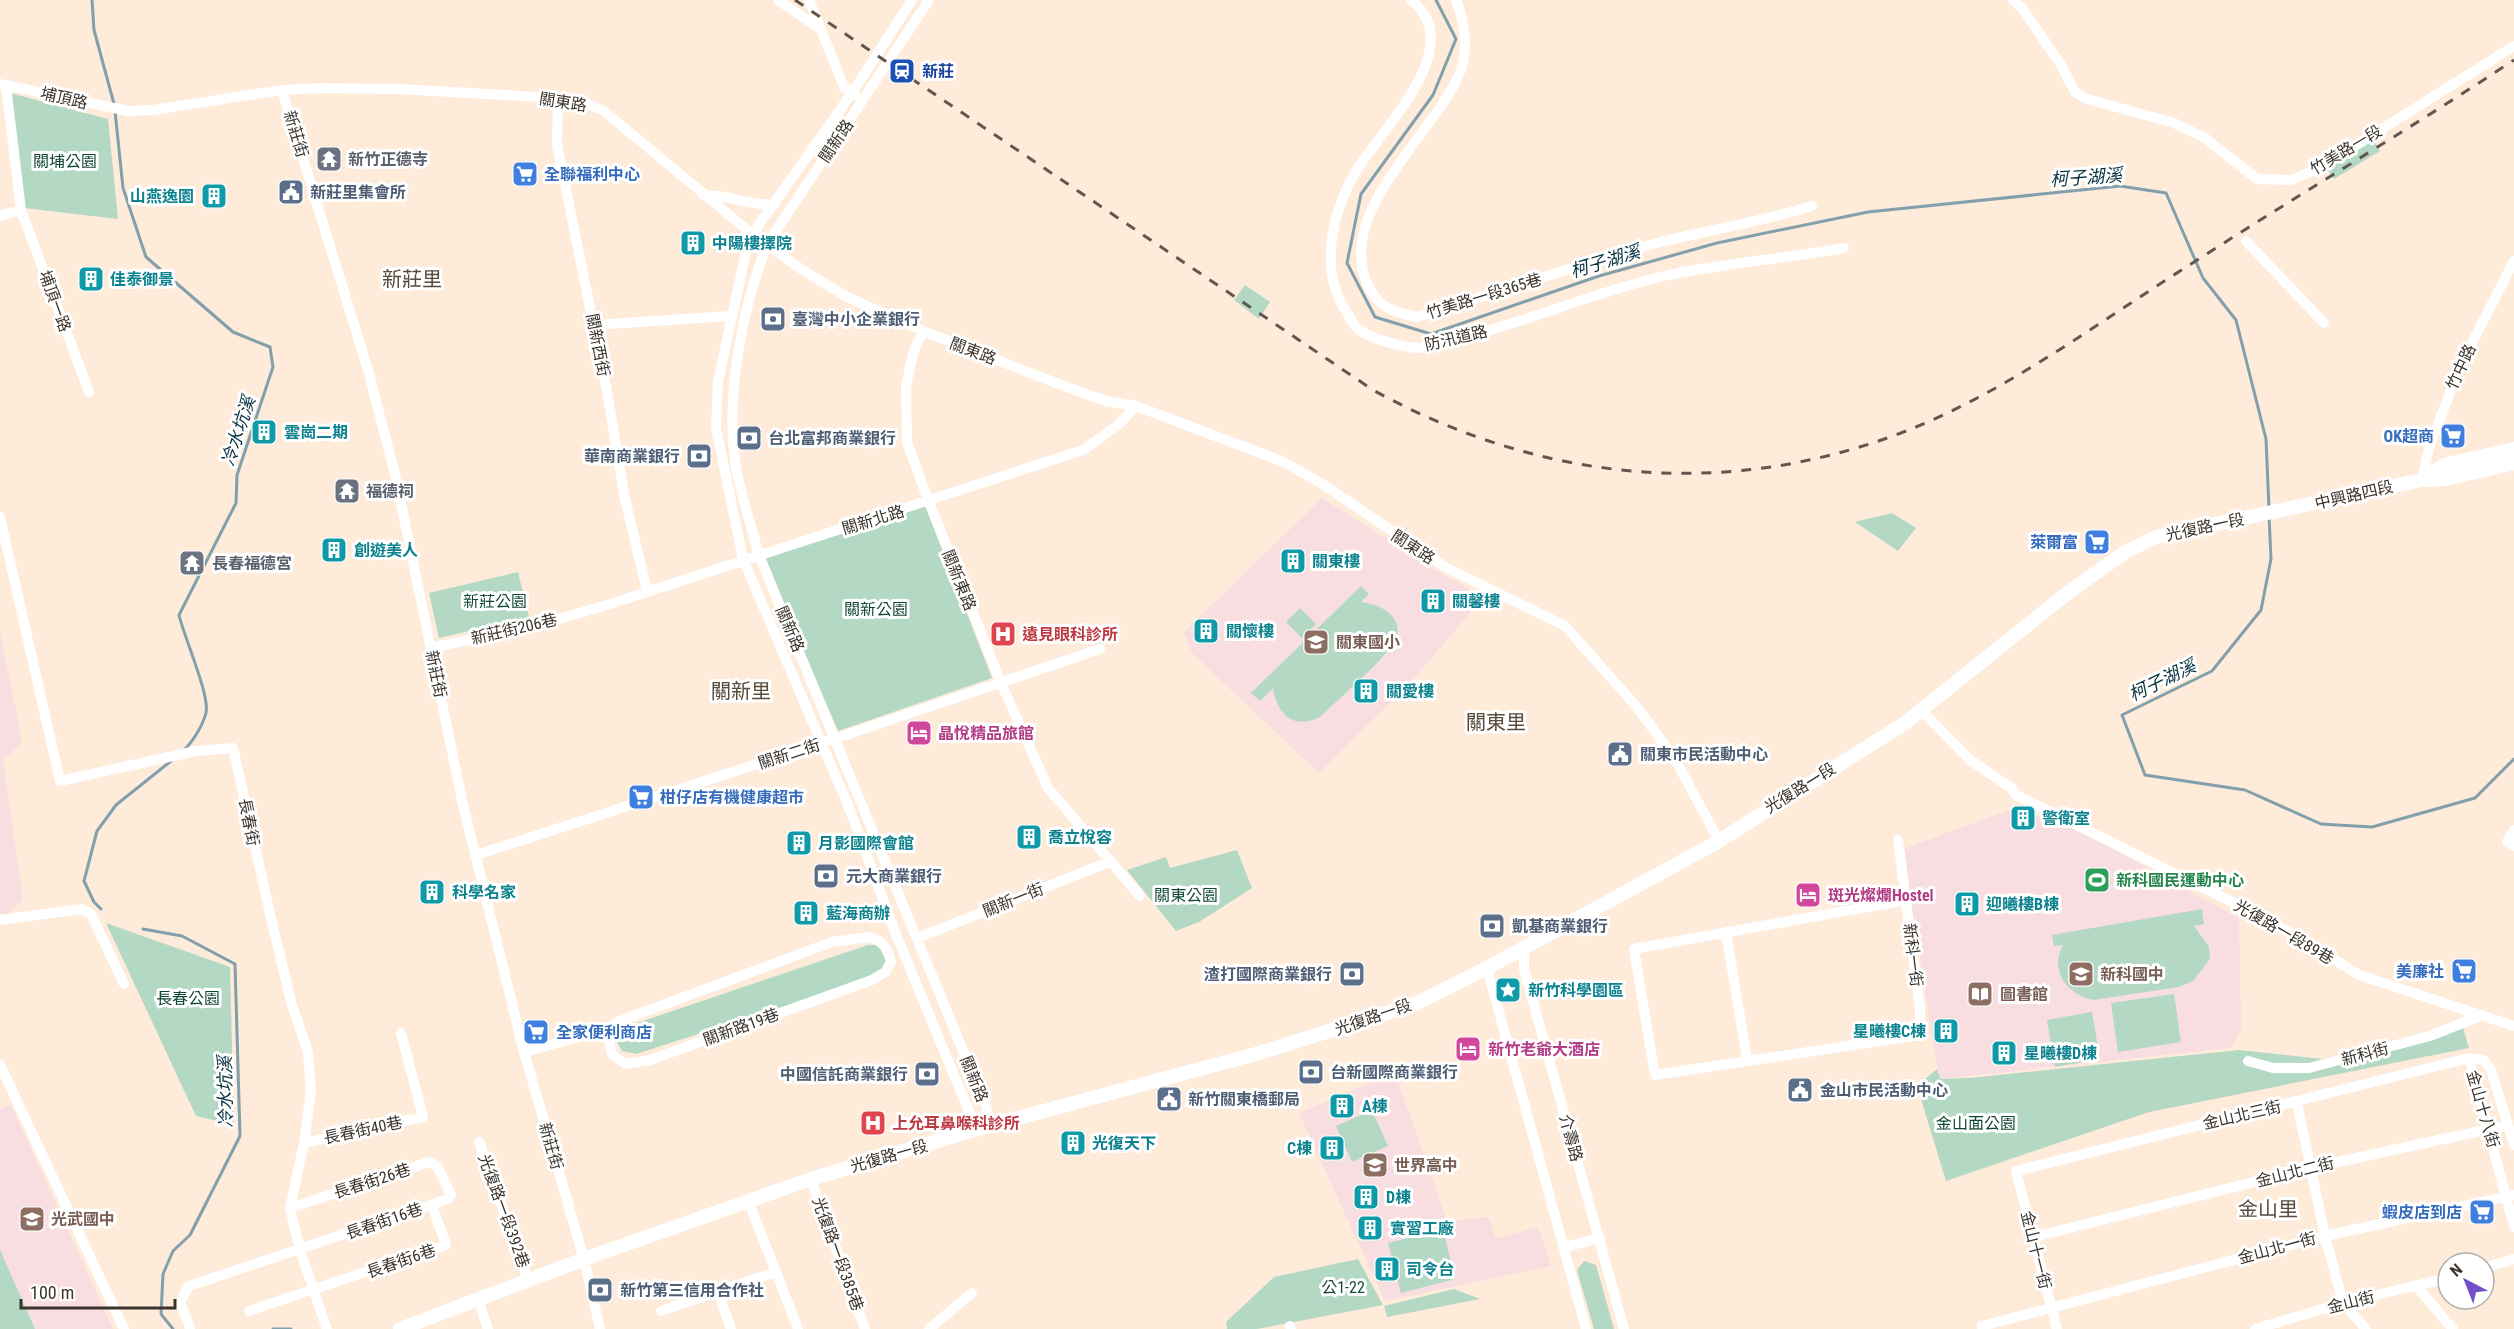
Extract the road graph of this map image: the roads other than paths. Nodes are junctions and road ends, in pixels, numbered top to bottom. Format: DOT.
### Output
graph roads {
  1 [pos="778,0"];
  2 [pos="809,0"];
  3 [pos="912,0"];
  4 [pos="929,0"];
  5 [pos="1412,0"];
  6 [pos="1456,0"];
  7 [pos="2013,0"];
  8 [pos="821,29"];
  9 [pos="2514,46"];
  10 [pos="3,85"];
  11 [pos="282,90"];
  12 [pos="852,93"];
  13 [pos="558,98"];
  14 [pos="864,100"];
  15 [pos="128,111"];
  16 [pos="703,195"];
  17 [pos="774,205"];
  18 [pos="1812,207"];
  19 [pos="21,210"];
  20 [pos="0,216"];
  21 [pos="754,234"];
  22 [pos="2246,241"];
  23 [pos="768,243"];
  24 [pos="1844,248"];
  25 [pos="2514,261"];
  26 [pos="730,316"];
  27 [pos="2324,323"];
  28 [pos="594,325"];
  29 [pos="923,331"];
  30 [pos="88,392"];
  31 [pos="1136,405"];
  32 [pos="2514,448"];
  33 [pos="2514,463"];
  34 [pos="2422,480"];
  35 [pos="929,502"];
  36 [pos="2255,517"];
  37 [pos="0,518"];
  38 [pos="759,555"];
  39 [pos="743,560"];
  40 [pos="647,591"];
  41 [pos="597,608"];
  42 [pos="431,648"];
  43 [pos="1100,649"];
  44 [pos="1001,683"];
  45 [pos="1921,710"];
  46 [pos="836,738"];
  47 [pos="822,743"];
  48 [pos="2514,830"];
  49 [pos="1898,840"];
  50 [pos="1719,841"];
  51 [pos="2514,846"];
  52 [pos="476,855"];
  53 [pos="1109,862"];
  54 [pos="1140,896"];
  55 [pos="1906,900"];
  56 [pos="0,920"];
  57 [pos="895,932"];
  58 [pos="1726,932"];
  59 [pos="917,938"];
  60 [pos="876,939"];
  61 [pos="1524,946"];
  62 [pos="905,957"];
  63 [pos="891,962"];
  64 [pos="1487,968"];
  65 [pos="124,984"];
  66 [pos="2480,1017"];
  67 [pos="2514,1026"];
  68 [pos="612,1028"];
  69 [pos="400,1034"];
  70 [pos="524,1052"];
  71 [pos="2469,1058"];
  72 [pos="1747,1059"];
  73 [pos="2248,1061"];
  74 [pos="0,1065"];
  75 [pos="2296,1103"];
  76 [pos="2508,1125"];
  77 [pos="984,1127"];
  78 [pos="2488,1128"];
  79 [pos="479,1142"];
  80 [pos="304,1143"];
  81 [pos="2514,1145"];
  82 [pos="2310,1168"];
  83 [pos="2016,1171"];
  84 [pos="811,1179"];
  85 [pos="445,1181"];
  86 [pos="2510,1196"];
  87 [pos="748,1200"];
  88 [pos="432,1205"];
  89 [pos="290,1208"];
  90 [pos="2514,1227"];
  91 [pos="2325,1236"];
  92 [pos="2034,1237"];
  93 [pos="1600,1238"];
  94 [pos="1565,1247"];
  95 [pos="300,1250"];
  96 [pos="584,1259"];
  97 [pos="2514,1259"];
  98 [pos="2496,1264"];
  99 [pos="776,1272"];
  100 [pos="528,1280"];
  101 [pos="2436,1281"];
  102 [pos="2417,1287"];
  103 [pos="314,1290"];
  104 [pos="718,1292"];
  105 [pos="972,1293"];
  106 [pos="478,1299"];
  107 [pos="2343,1303"];
  108 [pos="2050,1308"];
  109 [pos="249,1311"];
  110 [pos="661,1311"];
  111 [pos="190,1328"];
  112 [pos="1983,1328"];
  113 [pos="2261,1328"];
  114 [pos="124,1329"];
  115 [pos="327,1329"];
  116 [pos="400,1329"];
  117 [pos="488,1329"];
  118 [pos="600,1329"];
  119 [pos="731,1329"];
  120 [pos="798,1329"];
  121 [pos="865,1329"];
  122 [pos="929,1329"];
  123 [pos="1586,1329"];
  124 [pos="1624,1329"];
  125 [pos="2057,1329"];
  126 [pos="2366,1329"];
  127 [pos="2453,1329"];
  1 -- 8 [label="street"];
  2 -- 8 [label="street"];
  3 -- 12 [label="street, 關新路"];
  4 -- 14 [label="street, 關新路"];
  5 -- 24 [label="street, 防汛道路"];
  6 -- 18 [label="street, 竹美路一段365巷"];
  7 -- 9 [label="street, 竹美路一段"];
  8 -- 12 [label="street"];
  10 -- 15 [label="street, 埔頂路"];
  10 -- 19 [label="street, 埔頂一路"];
  11 -- 13 [label="street, 關東路"];
  11 -- 15 [label="street, 關東路"];
  11 -- 42 [label="street, 新莊街"];
  12 -- 14 [label="street"];
  12 -- 17 [label="street, 關新路"];
  13 -- 16 [label="street, 關東路"];
  13 -- 28 [label="street, 關新西街"];
  14 -- 23 [label="street, 關新路"];
  16 -- 17 [label="street"];
  16 -- 21 [label="street, 關東路"];
  17 -- 21 [label="street, 關新路"];
  19 -- 20 [label="street"];
  19 -- 30 [label="street, 埔頂一路"];
  21 -- 23 [label="street, 關東路"];
  21 -- 26 [label="street, 關新路"];
  22 -- 27 [label="street"];
  23 -- 29 [label="street, 關東路"];
  23 -- 38 [label="street, 關新路"];
  25 -- 34 [label="street, 竹中路"];
  26 -- 28 [label="street"];
  26 -- 39 [label="street, 關新路"];
  28 -- 40 [label="street, 關新西街"];
  29 -- 31 [label="street, 關東路"];
  29 -- 35 [label="street, 關新東路"];
  31 -- 35 [label="street, 關新北路"];
  31 -- 50 [label="street, 關東路"];
  32 -- 34 [label="main road, 中興路四段"];
  33 -- 34 [label="main road, 中興路四段"];
  34 -- 36 [label="main road, 中興路四段"];
  35 -- 38 [label="street, 關新北路"];
  35 -- 44 [label="street, 關新東路"];
  36 -- 45 [label="main road, 光復路一段"];
  37 -- 80 [label="street, 長春街"];
  38 -- 39 [label="street, 關新北路"];
  38 -- 46 [label="street, 關新路"];
  39 -- 40 [label="street, 關新北路"];
  39 -- 47 [label="street, 關新路"];
  40 -- 41 [label="street, 關新北路"];
  41 -- 42 [label="street, 新莊街206巷"];
  42 -- 52 [label="street, 新莊街"];
  43 -- 44 [label="street, 關新二街"];
  44 -- 46 [label="street, 關新二街"];
  44 -- 53 [label="street, 關新東路"];
  45 -- 50 [label="main road, 光復路一段"];
  45 -- 66 [label="street, 光復路一段89巷"];
  46 -- 47 [label="street, 關新二街"];
  46 -- 59 [label="street, 關新路"];
  47 -- 52 [label="street, 關新二街"];
  47 -- 57 [label="street, 關新路"];
  48 -- 51 [label="street"];
  49 -- 55 [label="street, 新科一街"];
  50 -- 61 [label="main road, 光復路一段"];
  52 -- 70 [label="street, 新莊街"];
  53 -- 54 [label="street, 關新東路"];
  53 -- 59 [label="street, 關新一街"];
  55 -- 58 [label="street"];
  55 -- 72 [label="street, 新科一街"];
  56 -- 65 [label="street"];
  57 -- 60 [label="street"];
  57 -- 62 [label="street, 關新路"];
  58 -- 72 [label="street"];
  58 -- 72 [label="street"];
  59 -- 77 [label="street, 關新路"];
  60 -- 63 [label="street"];
  60 -- 68 [label="street"];
  61 -- 64 [label="main road, 光復路一段"];
  61 -- 93 [label="street, 介壽路"];
  62 -- 63 [label="street, 關新路19巷"];
  62 -- 77 [label="street, 關新路"];
  63 -- 68 [label="street, 關新路19巷"];
  64 -- 77 [label="main road, 光復路一段"];
  64 -- 94 [label="street"];
  66 -- 67 [label="street, 光復路一段89巷"];
  66 -- 73 [label="street, 新科街"];
  68 -- 70 [label="street"];
  69 -- 80 [label="street, 長春街40巷"];
  70 -- 96 [label="street, 新莊街"];
  71 -- 75 [label="street, 金山北三街"];
  71 -- 76 [label="street, 金山十八街"];
  71 -- 78 [label="street, 金山十八街"];
  74 -- 114 [label="street"];
  75 -- 82 [label="street"];
  75 -- 83 [label="street, 金山北三街"];
  76 -- 78 [label="street, 金山北二街"];
  76 -- 81 [label="street, 金山十八街"];
  77 -- 84 [label="main road, 光復路一段"];
  78 -- 82 [label="street, 金山北二街"];
  78 -- 86 [label="street, 金山十八街"];
  79 -- 100 [label="street, 光復路一段392巷"];
  80 -- 89 [label="street, 長春街"];
  82 -- 91 [label="street"];
  82 -- 92 [label="street, 金山北二街"];
  83 -- 92 [label="street, 金山十一街"];
  84 -- 87 [label="main road, 光復路一段"];
  84 -- 121 [label="street, 光復路一段385巷"];
  85 -- 88 [label="street, 長春街16巷"];
  85 -- 89 [label="street, 長春街26巷"];
  86 -- 90 [label="street, 金山十八街"];
  86 -- 91 [label="street, 金山北一街"];
  87 -- 96 [label="main road, 光復路一段"];
  87 -- 99 [label="street"];
  88 -- 95 [label="street, 長春街16巷"];
  88 -- 103 [label="street, 長春街6巷"];
  89 -- 95 [label="street, 長春街"];
  91 -- 107 [label="street"];
  91 -- 108 [label="street, 金山北一街"];
  92 -- 108 [label="street, 金山十一街"];
  93 -- 94 [label="street"];
  93 -- 124 [label="street, 介壽路"];
  94 -- 123 [label="street"];
  95 -- 103 [label="street, 長春街"];
  95 -- 111 [label="street, 長春街16巷"];
  96 -- 100 [label="main road, 光復路一段"];
  96 -- 118 [label="street, 新莊街"];
  97 -- 98 [label="street"];
  99 -- 104 [label="street"];
  99 -- 120 [label="street"];
  100 -- 106 [label="main road, 光復路一段"];
  101 -- 102 [label="street, 金山街"];
  102 -- 107 [label="street, 金山街"];
  102 -- 127 [label="street"];
  103 -- 109 [label="street"];
  103 -- 115 [label="street, 長春街"];
  104 -- 110 [label="street"];
  104 -- 119 [label="street"];
  105 -- 122 [label="street"];
  106 -- 116 [label="main road, 光復路一段"];
  106 -- 117 [label="street"];
  107 -- 113 [label="street, 金山街"];
  107 -- 126 [label="street"];
  108 -- 112 [label="street, 金山北一街"];
  108 -- 125 [label="street, 金山十一街"];
}
